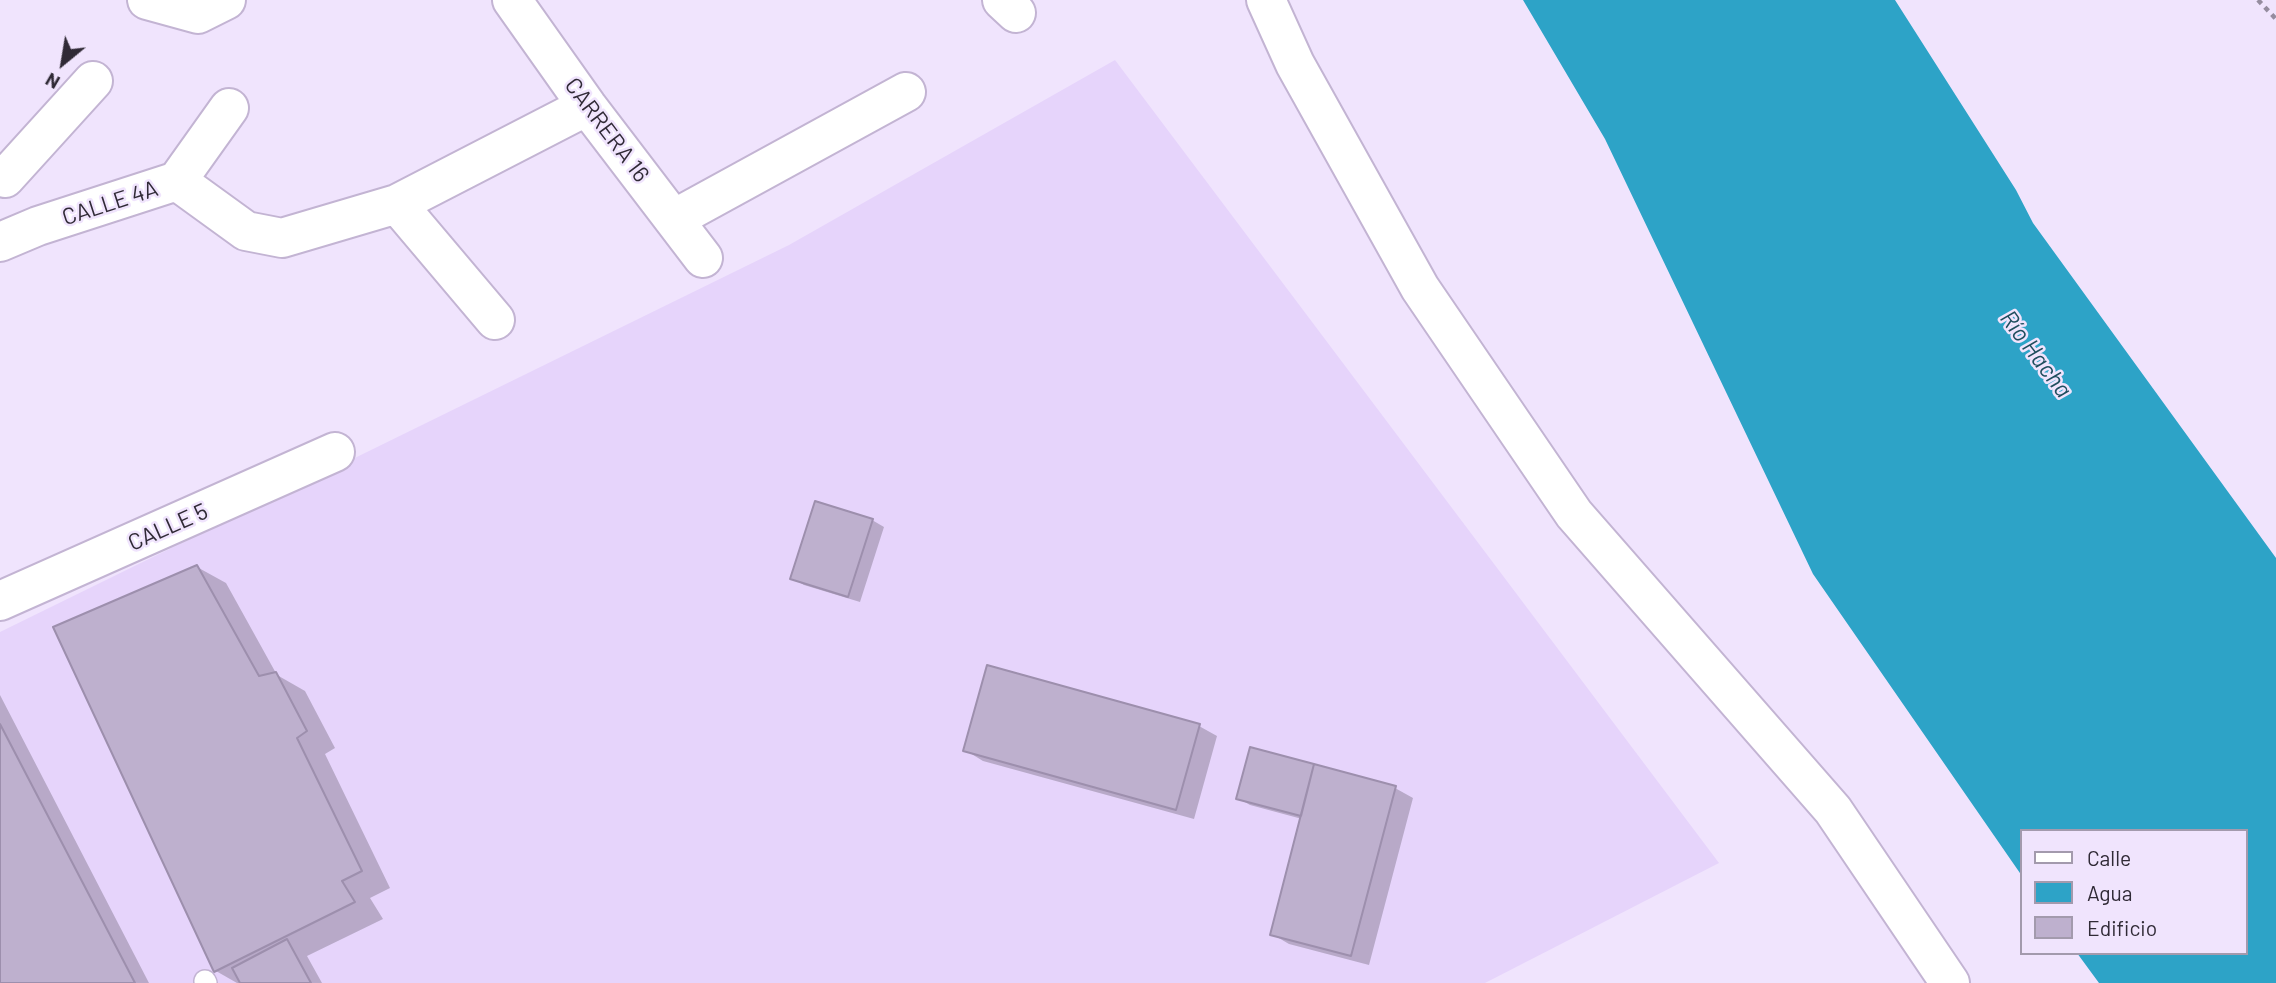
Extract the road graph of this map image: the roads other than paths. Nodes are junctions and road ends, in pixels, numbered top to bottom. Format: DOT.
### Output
graph roads {
  1 [pos="147,0"];
  2 [pos="226,0"];
  3 [pos="512,0"];
  4 [pos="1266,0"];
  5 [pos="93,81"];
  6 [pos="906,92"];
  7 [pos="587,106"];
  8 [pos="229,108"];
  9 [pos="3,175"];
  10 [pos="177,181"];
  11 [pos="397,204"];
  12 [pos="674,219"];
  13 [pos="38,226"];
  14 [pos="0,242"];
  15 [pos="703,258"];
  16 [pos="495,320"];
  17 [pos="335,452"];
  18 [pos="0,601"];
  19 [pos="1950,983"];
  1 -- 2 [label="street"];
  3 -- 7 [label="street, CARRERA 16"];
  4 -- 19 [label="street"];
  5 -- 9 [label="street"];
  6 -- 12 [label="street"];
  7 -- 11 [label="street"];
  7 -- 12 [label="street, CARRERA 16"];
  8 -- 10 [label="street, CALLE 4A"];
  9 -- 13 [label="street"];
  10 -- 11 [label="street"];
  10 -- 13 [label="street, CALLE 4A"];
  11 -- 16 [label="street"];
  12 -- 15 [label="street, CARRERA 16"];
  13 -- 14 [label="street, CALLE 4A"];
  17 -- 18 [label="street, CALLE 5"];
}
